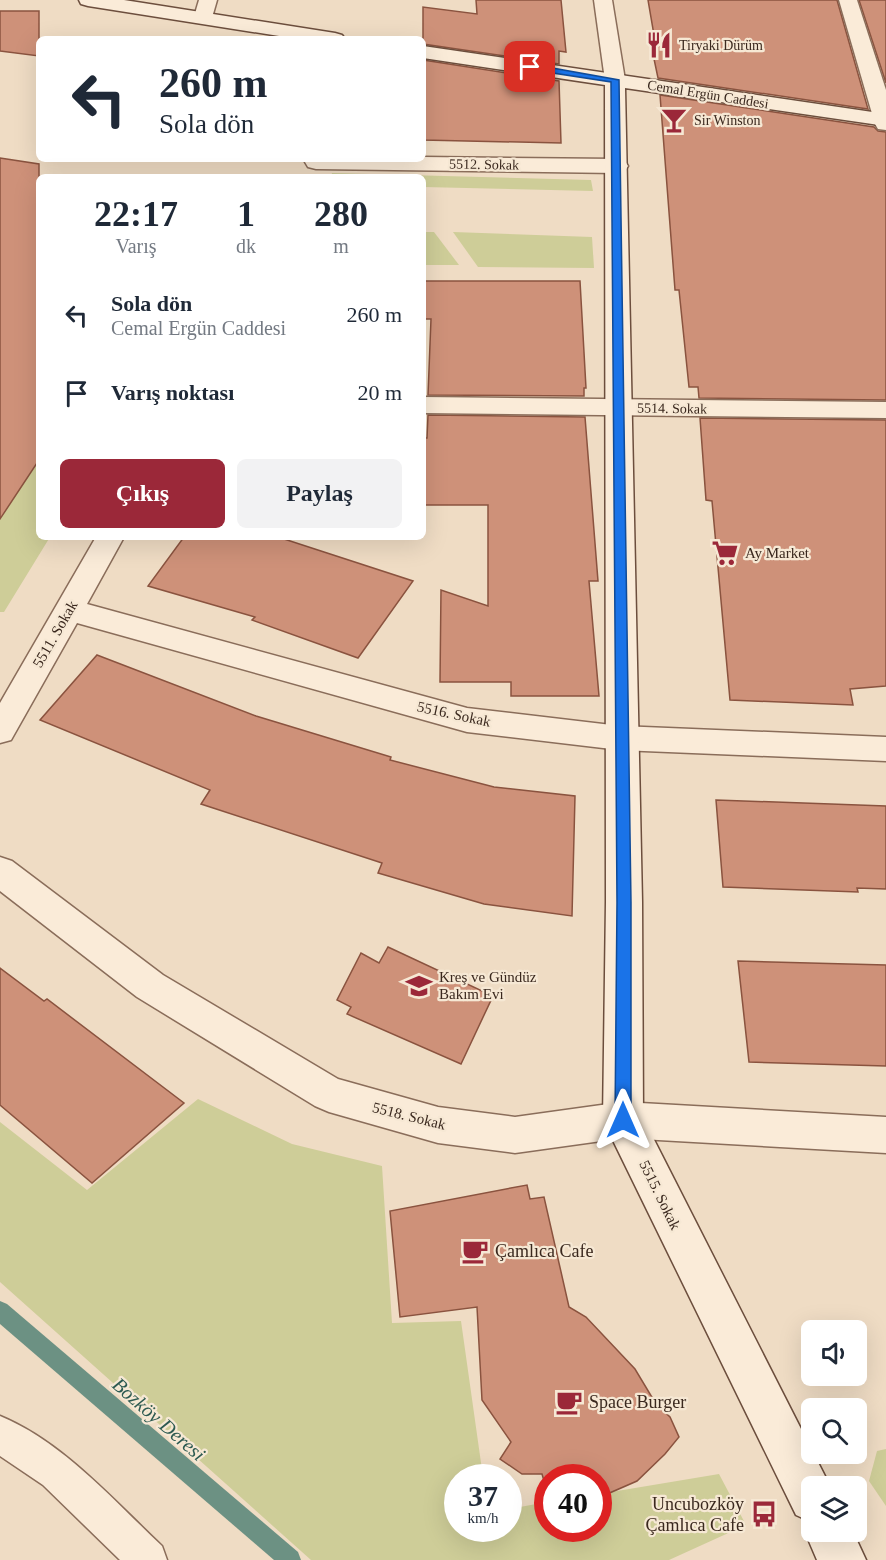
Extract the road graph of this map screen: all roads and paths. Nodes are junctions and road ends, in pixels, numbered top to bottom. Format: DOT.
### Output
graph roads {
  1 [pos="88,0"];
  2 [pos="603,0"];
  3 [pos="848,0"];
  4 [pos="206,9"];
  5 [pos="321,36"];
  6 [pos="426,52"];
  7 [pos="615,80"];
  8 [pos="886,121"];
  9 [pos="313,166"];
  10 [pos="617,166"];
  11 [pos="426,405"];
  12 [pos="617,407"];
  13 [pos="886,410"];
  14 [pos="108,540"];
  15 [pos="69,610"];
  16 [pos="0,731"];
  17 [pos="620,738"];
  18 [pos="886,749"];
  19 [pos="0,871"];
  20 [pos="623,1120"];
  21 [pos="886,1135"];
  22 [pos="0,1434"];
  23 [pos="801,1478"];
  24 [pos="833,1542"];
  25 [pos="148,1560"];
  26 [pos="842,1560"];
  1 -- 4 [label="street"];
  2 -- 7 [label="street, 5515. Sokak"];
  3 -- 8 [label="street"];
  4 -- 5 [label="street"];
  6 -- 7 [label="street, Cemal Ergün Caddesi"];
  7 -- 8 [label="street, Cemal Ergün Caddesi"];
  7 -- 10 [label="street, 5515. Sokak"];
  9 -- 10 [label="street, 5512. Sokak"];
  10 -- 12 [label="street, 5515. Sokak"];
  11 -- 12 [label="street, 5514. Sokak"];
  12 -- 13 [label="street, 5514. Sokak"];
  12 -- 17 [label="street, 5515. Sokak"];
  14 -- 15 [label="street, 5511. Sokak"];
  15 -- 16 [label="street, 5511. Sokak"];
  15 -- 17 [label="street, 5516. Sokak"];
  17 -- 18 [label="street, 5516. Sokak"];
  17 -- 20 [label="street, 5515. Sokak"];
  19 -- 20 [label="street, 5518. Sokak"];
  20 -- 21 [label="street, 5518. Sokak"];
  20 -- 23 [label="street, 5515. Sokak"];
  22 -- 25 [label="lane"];
  24 -- 26 [label="street"];
}
